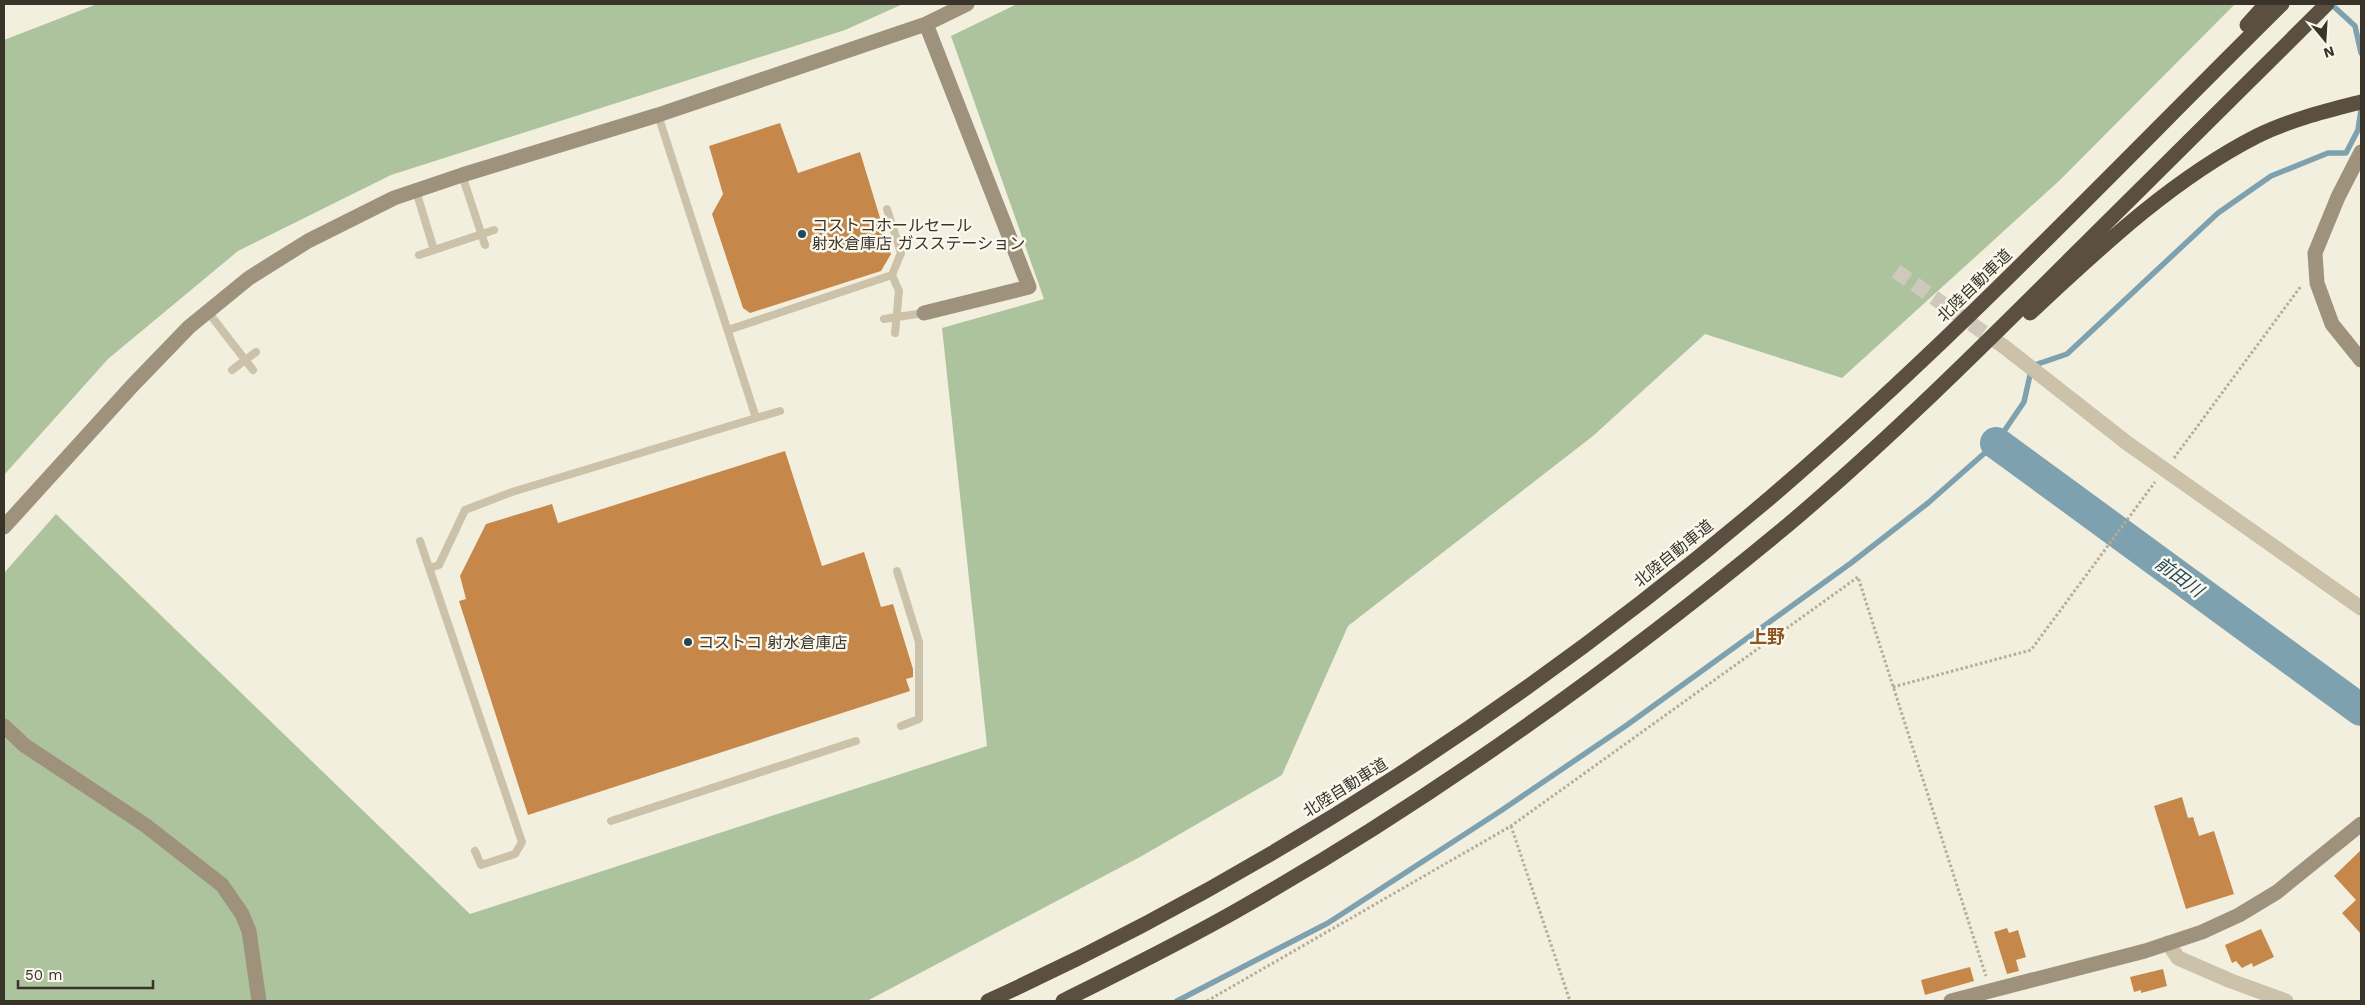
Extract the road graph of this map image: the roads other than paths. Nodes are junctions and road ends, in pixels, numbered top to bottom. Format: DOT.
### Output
graph roads {
  1 [pos="967,4"];
  2 [pos="2266,4"];
  3 [pos="2282,4"];
  4 [pos="2326,5"];
  5 [pos="926,24"];
  6 [pos="2361,102"];
  7 [pos="2178,106"];
  8 [pos="658,114"];
  9 [pos="2361,152"];
  10 [pos="462,175"];
  11 [pos="416,191"];
  12 [pos="887,209"];
  13 [pos="494,230"];
  14 [pos="482,234"];
  15 [pos="485,245"];
  16 [pos="434,250"];
  17 [pos="420,255"];
  18 [pos="892,275"];
  19 [pos="208,312"];
  20 [pos="924,313"];
  21 [pos="896,317"];
  22 [pos="884,319"];
  23 [pos="728,330"];
  24 [pos="895,333"];
  25 [pos="2002,345"];
  26 [pos="256,352"];
  27 [pos="245,360"];
  28 [pos="2361,360"];
  29 [pos="232,370"];
  30 [pos="253,370"];
  31 [pos="780,411"];
  32 [pos="756,418"];
  33 [pos="1791,522"];
  34 [pos="4,526"];
  35 [pos="420,541"];
  36 [pos="430,568"];
  37 [pos="897,571"];
  38 [pos="2361,608"];
  39 [pos="4,726"];
  40 [pos="901,726"];
  41 [pos="856,741"];
  42 [pos="611,821"];
  43 [pos="2361,824"];
  44 [pos="475,851"];
  45 [pos="2168,943"];
  46 [pos="259,1001"];
  47 [pos="988,1001"];
  48 [pos="1063,1001"];
  49 [pos="1950,1001"];
  50 [pos="2286,1001"];
  1 -- 5 [label="street"];
  2 -- 7 [label="highway"];
  3 -- 7 [label="highway, 北陸自動車道"];
  4 -- 33 [label="highway"];
  5 -- 8 [label="street"];
  5 -- 20 [label="street"];
  6 -- 33 [label="highway"];
  7 -- 47 [label="highway, 北陸自動車道"];
  8 -- 10 [label="street"];
  8 -- 23 [label="lane"];
  9 -- 28 [label="street"];
  10 -- 11 [label="street"];
  10 -- 14 [label="lane"];
  11 -- 16 [label="lane"];
  11 -- 19 [label="street"];
  12 -- 18 [label="lane"];
  13 -- 14 [label="lane"];
  14 -- 15 [label="lane"];
  14 -- 16 [label="lane"];
  16 -- 17 [label="lane"];
  18 -- 21 [label="lane"];
  18 -- 23 [label="lane"];
  19 -- 27 [label="lane"];
  19 -- 34 [label="street"];
  20 -- 21 [label="lane"];
  21 -- 22 [label="lane"];
  21 -- 24 [label="lane"];
  23 -- 32 [label="lane"];
  25 -- 38 [label="street"];
  26 -- 27 [label="lane"];
  27 -- 29 [label="lane"];
  27 -- 30 [label="lane"];
  31 -- 32 [label="lane"];
  32 -- 36 [label="lane"];
  33 -- 48 [label="highway"];
  35 -- 36 [label="lane"];
  36 -- 44 [label="lane"];
  37 -- 40 [label="lane"];
  39 -- 46 [label="street"];
  41 -- 42 [label="lane"];
  43 -- 45 [label="street"];
  45 -- 49 [label="street"];
  45 -- 50 [label="street"];
}
